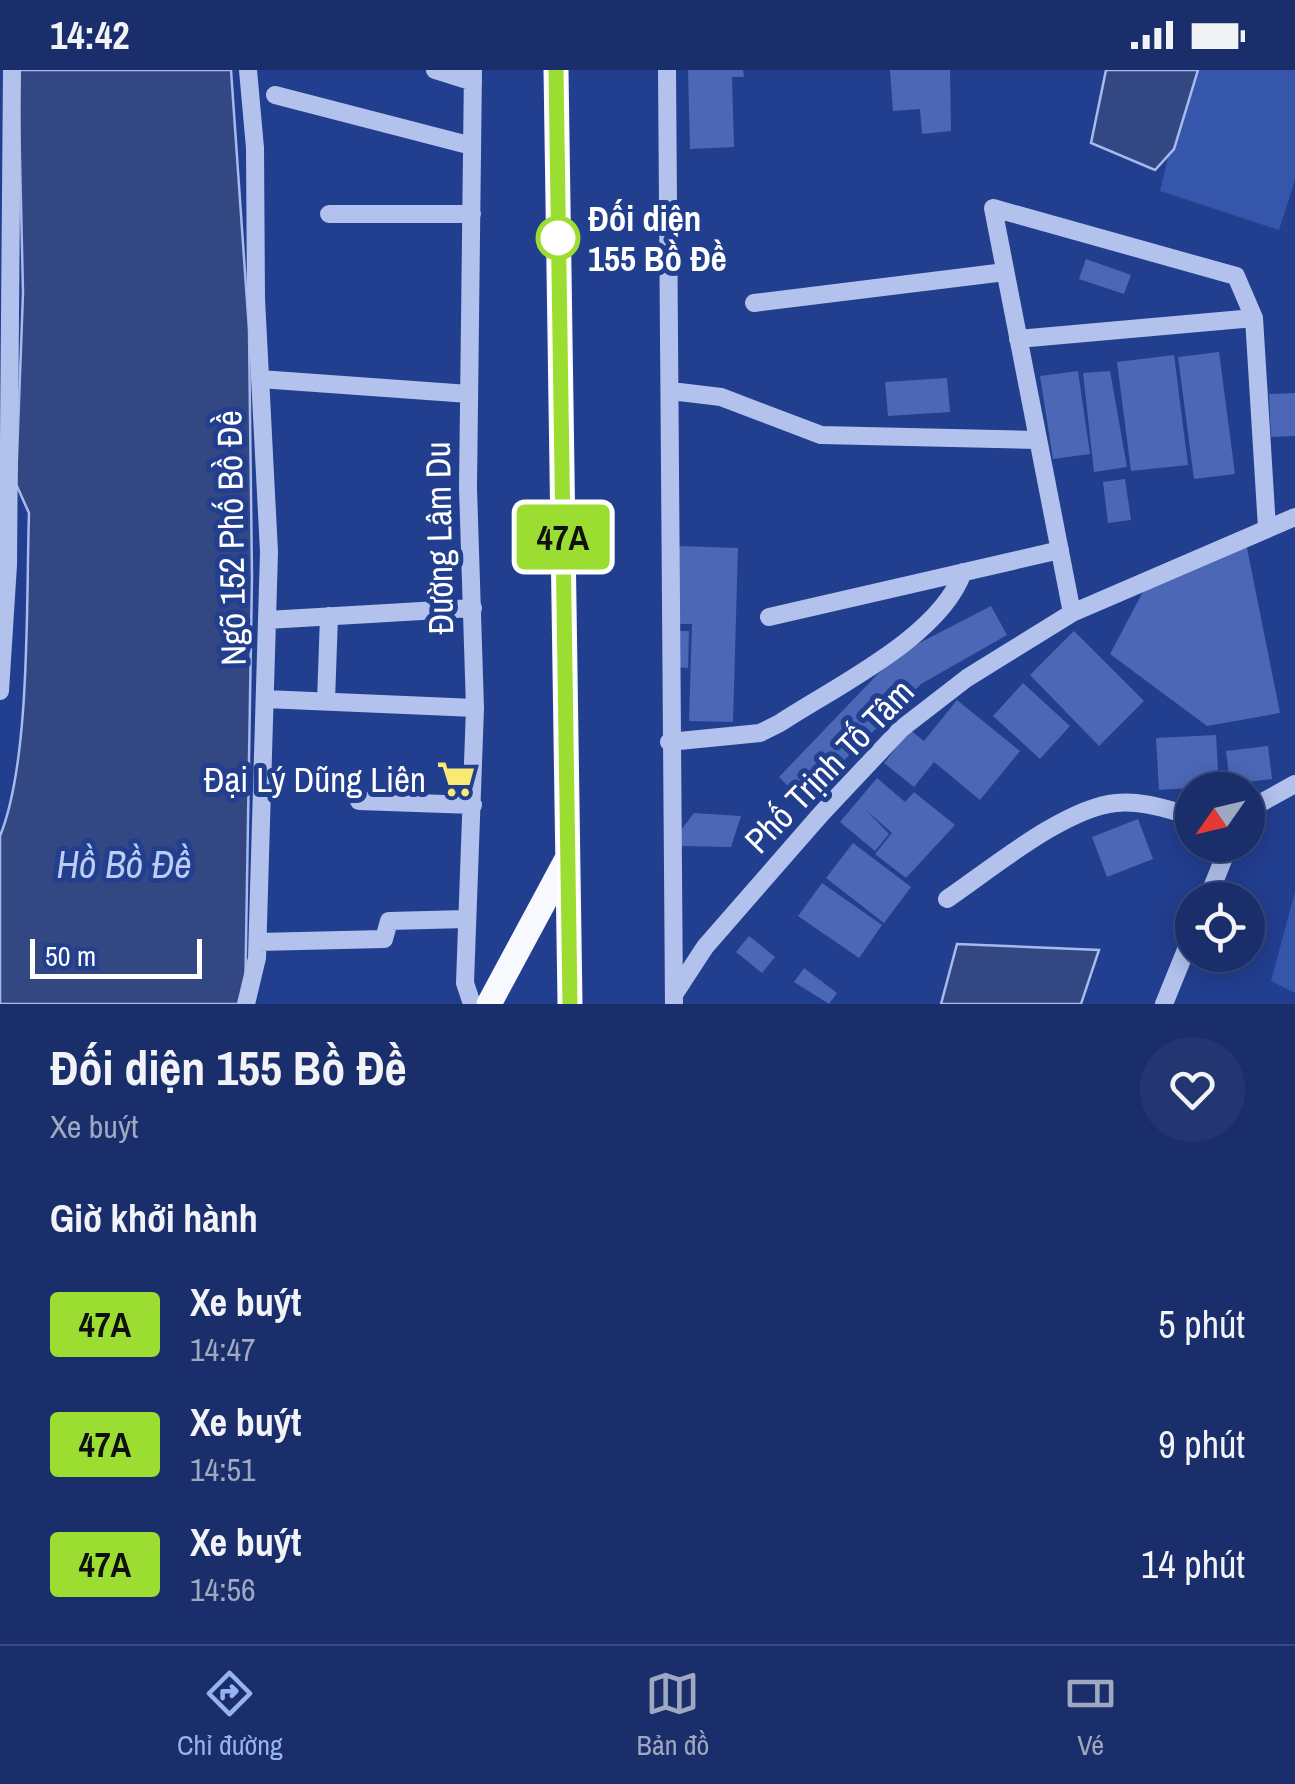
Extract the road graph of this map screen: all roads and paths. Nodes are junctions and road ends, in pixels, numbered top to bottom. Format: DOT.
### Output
graph roads {
  1 [pos="12,70"];
  2 [pos="248,70"];
  3 [pos="434,70"];
  4 [pos="556,70"];
  5 [pos="667,70"];
  6 [pos="473,76"];
  7 [pos="275,95"];
  8 [pos="472,146"];
  9 [pos="330,214"];
  10 [pos="472,214"];
  11 [pos="7,231"];
  12 [pos="1006,272"];
  13 [pos="754,303"];
  14 [pos="1254,318"];
  15 [pos="1018,339"];
  16 [pos="260,379"];
  17 [pos="671,391"];
  18 [pos="469,394"];
  19 [pos="1036,440"];
  20 [pos="1295,517"];
  21 [pos="1267,528"];
  22 [pos="1060,550"];
  23 [pos="962,572"];
  24 [pos="474,608"];
  25 [pos="1072,612"];
  26 [pos="329,616"];
  27 [pos="769,616"];
  28 [pos="2,620"];
  29 [pos="267,620"];
  30 [pos="0,690"];
  31 [pos="265,698"];
  32 [pos="326,702"];
  33 [pos="476,708"];
  34 [pos="669,742"];
  35 [pos="1295,784"];
  36 [pos="360,801"];
  37 [pos="1265,801"];
  38 [pos="473,806"];
  39 [pos="1175,812"];
  40 [pos="569,855"];
  41 [pos="947,899"];
  42 [pos="466,919"];
  43 [pos="258,942"];
  44 [pos="1177,972"];
  45 [pos="671,1000"];
  46 [pos="246,1004"];
  47 [pos="472,1004"];
  48 [pos="488,1004"];
  49 [pos="570,1004"];
  50 [pos="1164,1004"];
  1 -- 11 [label="street"];
  2 -- 16 [label="street, Ngõ 152 Phố Bồ Đề"];
  3 -- 6 [label="street"];
  4 -- 40 [label="main road"];
  5 -- 17 [label="street"];
  6 -- 8 [label="street, Đường Lâm Du"];
  7 -- 8 [label="street"];
  8 -- 10 [label="street, Đường Lâm Du"];
  9 -- 10 [label="street"];
  10 -- 18 [label="street, Đường Lâm Du"];
  11 -- 28 [label="street"];
  12 -- 13 [label="street"];
  12 -- 14 [label="street"];
  12 -- 15 [label="street"];
  14 -- 15 [label="street"];
  14 -- 21 [label="street"];
  15 -- 19 [label="street"];
  16 -- 18 [label="street"];
  16 -- 29 [label="street, Ngõ 152 Phố Bồ Đề"];
  17 -- 19 [label="street"];
  17 -- 34 [label="street"];
  18 -- 24 [label="street, Đường Lâm Du"];
  19 -- 22 [label="street"];
  20 -- 21 [label="street, Phố Trịnh Tố Tâm"];
  21 -- 25 [label="street, Phố Trịnh Tố Tâm"];
  22 -- 23 [label="street"];
  22 -- 25 [label="street"];
  23 -- 27 [label="street"];
  23 -- 34 [label="street"];
  24 -- 26 [label="street"];
  24 -- 33 [label="street, Đường Lâm Du"];
  25 -- 45 [label="street, Phố Trịnh Tố Tâm"];
  26 -- 29 [label="street"];
  26 -- 32 [label="street"];
  28 -- 30 [label="street"];
  29 -- 31 [label="street, Ngõ 152 Phố Bồ Đề"];
  31 -- 32 [label="street"];
  31 -- 43 [label="street, Ngõ 152 Phố Bồ Đề"];
  32 -- 33 [label="street"];
  33 -- 38 [label="street, Đường Lâm Du"];
  34 -- 45 [label="street"];
  35 -- 37 [label="street"];
  36 -- 38 [label="street"];
  38 -- 42 [label="street, Đường Lâm Du"];
  39 -- 41 [label="street"];
  40 -- 48 [label="main road"];
  40 -- 49 [label="main road"];
  42 -- 43 [label="street"];
  42 -- 47 [label="street, Đường Lâm Du"];
  43 -- 46 [label="street, Ngõ 152 Phố Bồ Đề"];
  44 -- 50 [label="street"];
}
